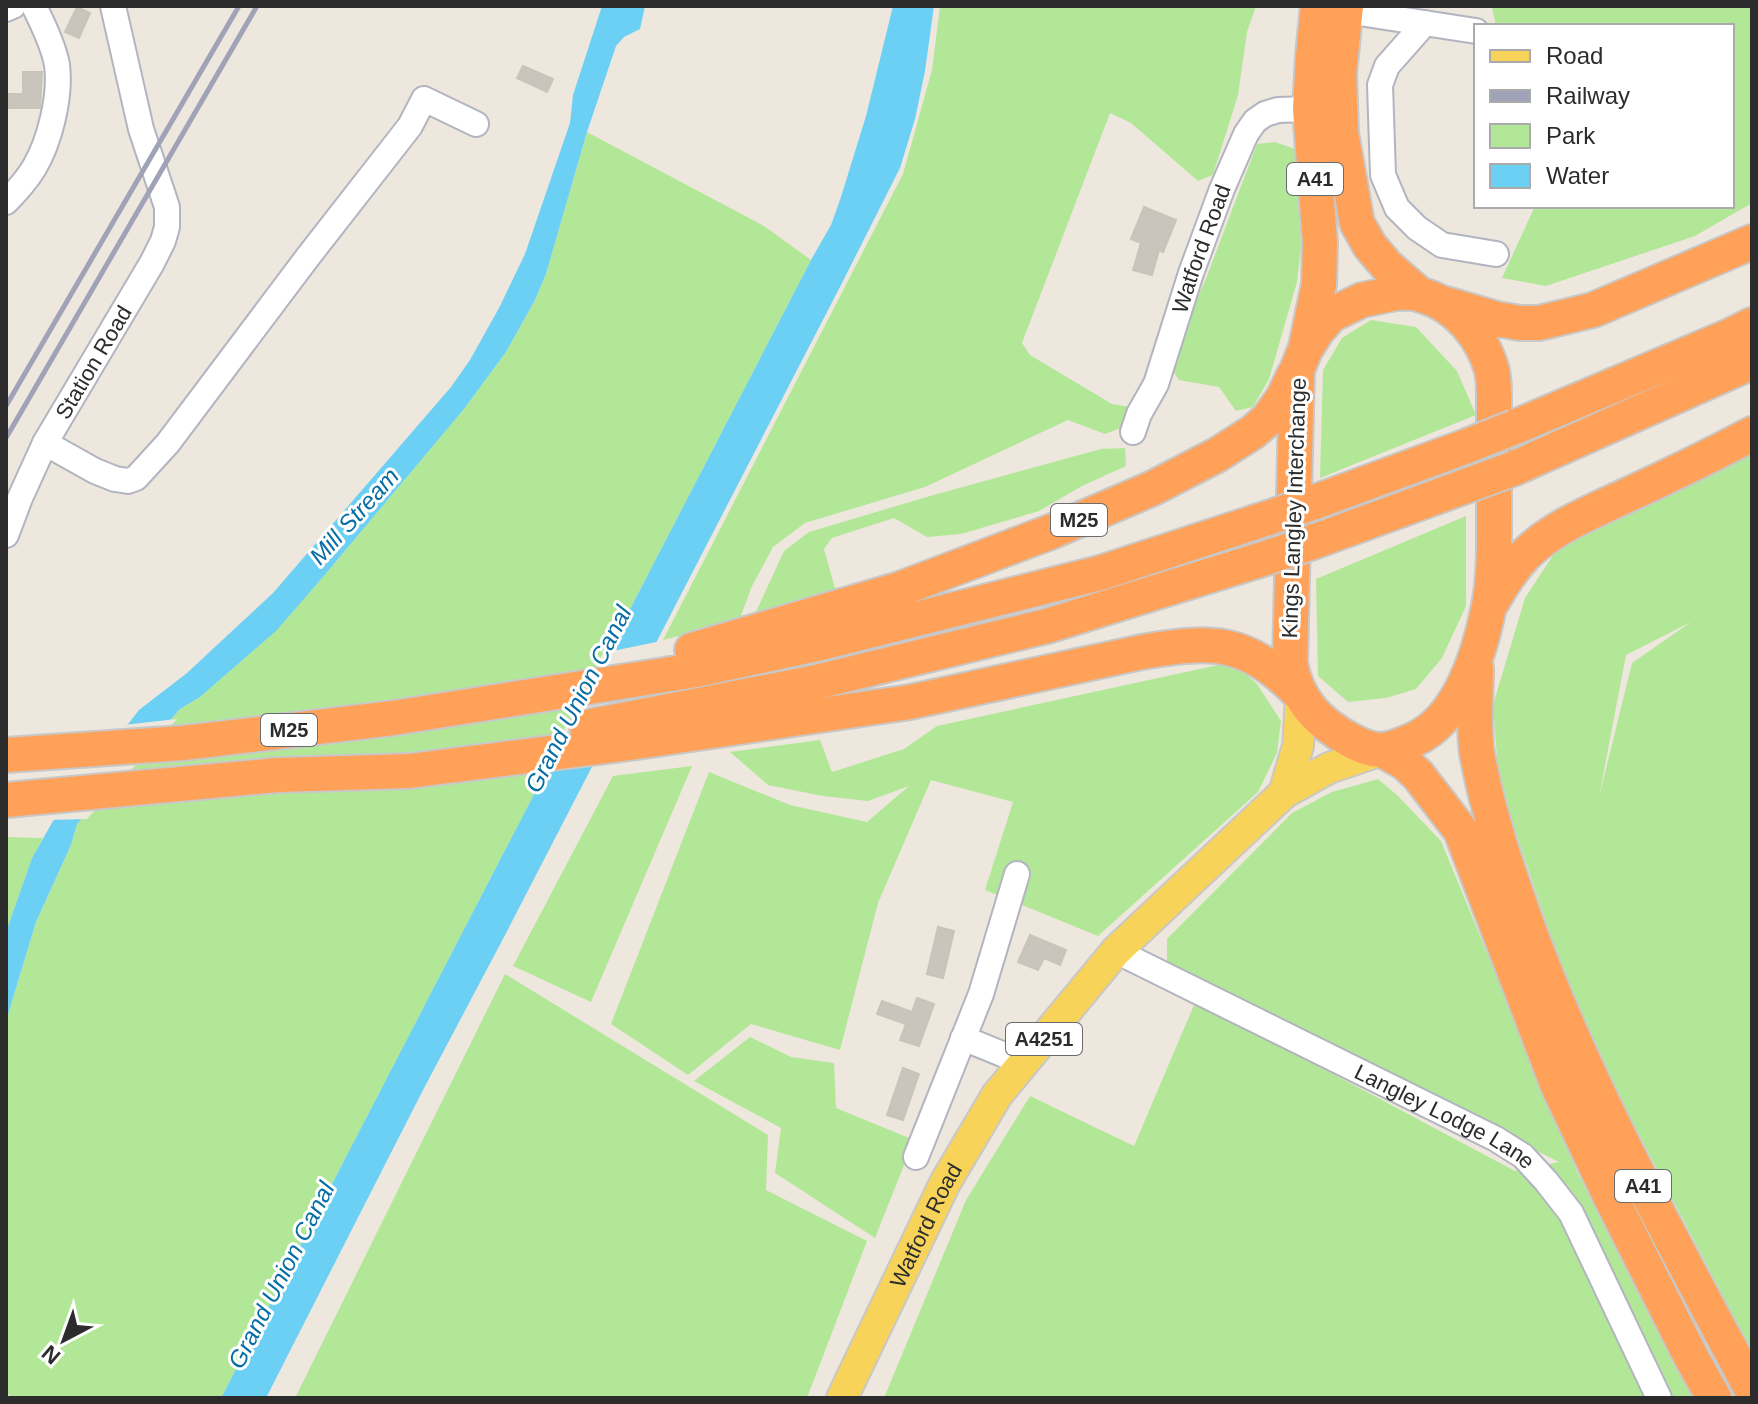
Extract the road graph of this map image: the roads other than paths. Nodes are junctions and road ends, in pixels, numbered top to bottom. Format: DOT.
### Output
graph roads {
  1 [pos="13,6"];
  2 [pos="34,6"];
  3 [pos="113,6"];
  4 [pos="1337,8"];
  5 [pos="6,9"];
  6 [pos="1425,23"];
  7 [pos="1474,31"];
  8 [pos="1310,109"];
  9 [pos="476,124"];
  10 [pos="1341,133"];
  11 [pos="6,202"];
  12 [pos="1752,242"];
  13 [pos="1496,254"];
  14 [pos="1430,298"];
  15 [pos="1752,325"];
  16 [pos="1301,360"];
  17 [pos="1752,362"];
  18 [pos="1133,432"];
  19 [pos="1752,434"];
  20 [pos="45,443"];
  21 [pos="6,535"];
  22 [pos="1489,609"];
  23 [pos="819,628"];
  24 [pos="1476,656"];
  25 [pos="1300,696"];
  26 [pos="1381,751"];
  27 [pos="6,755"];
  28 [pos="278,775"];
  29 [pos="1284,793"];
  30 [pos="6,800"];
  31 [pos="1017,874"];
  32 [pos="1116,951"];
  33 [pos="963,1038"];
  34 [pos="1024,1063"];
  35 [pos="916,1157"];
  36 [pos="1752,1390"];
  37 [pos="842,1398"];
  38 [pos="1659,1398"];
  39 [pos="1714,1398"];
  1 -- 5 [label="street"];
  2 -- 11 [label="street"];
  3 -- 20 [label="street, Station Road"];
  4 -- 6 [label="street"];
  4 -- 8 [label="highway, A41"];
  4 -- 10 [label="highway, A41"];
  6 -- 7 [label="street"];
  6 -- 13 [label="street"];
  8 -- 10 [label="street"];
  8 -- 16 [label="highway, A41"];
  8 -- 18 [label="street, Watford Road"];
  9 -- 20 [label="street"];
  10 -- 14 [label="highway, A41"];
  12 -- 14 [label="highway"];
  14 -- 16 [label="highway, Kings Langley Interchange"];
  14 -- 22 [label="highway"];
  15 -- 23 [label="highway, M25, bridge"];
  16 -- 23 [label="highway, M25"];
  16 -- 25 [label="highway, Kings Langley Interchange"];
  17 -- 28 [label="highway, M25, bridge"];
  19 -- 22 [label="highway"];
  20 -- 21 [label="street, Station Road"];
  22 -- 24 [label="highway"];
  23 -- 27 [label="highway, M25"];
  24 -- 26 [label="highway"];
  24 -- 36 [label="highway, A41"];
  25 -- 26 [label="highway"];
  25 -- 28 [label="highway, M25"];
  25 -- 29 [label="main road"];
  26 -- 29 [label="main road, Watford Road / A4251"];
  26 -- 39 [label="highway, A41"];
  28 -- 30 [label="highway, M25"];
  29 -- 32 [label="main road, Watford Road / A4251"];
  31 -- 33 [label="street, Watford Road"];
  32 -- 34 [label="main road, Watford Road / A4251"];
  32 -- 38 [label="street, Langley Lodge Lane"];
  33 -- 34 [label="street"];
  33 -- 35 [label="street, Watford Road"];
  34 -- 37 [label="main road, Watford Road / A4251"];
}
